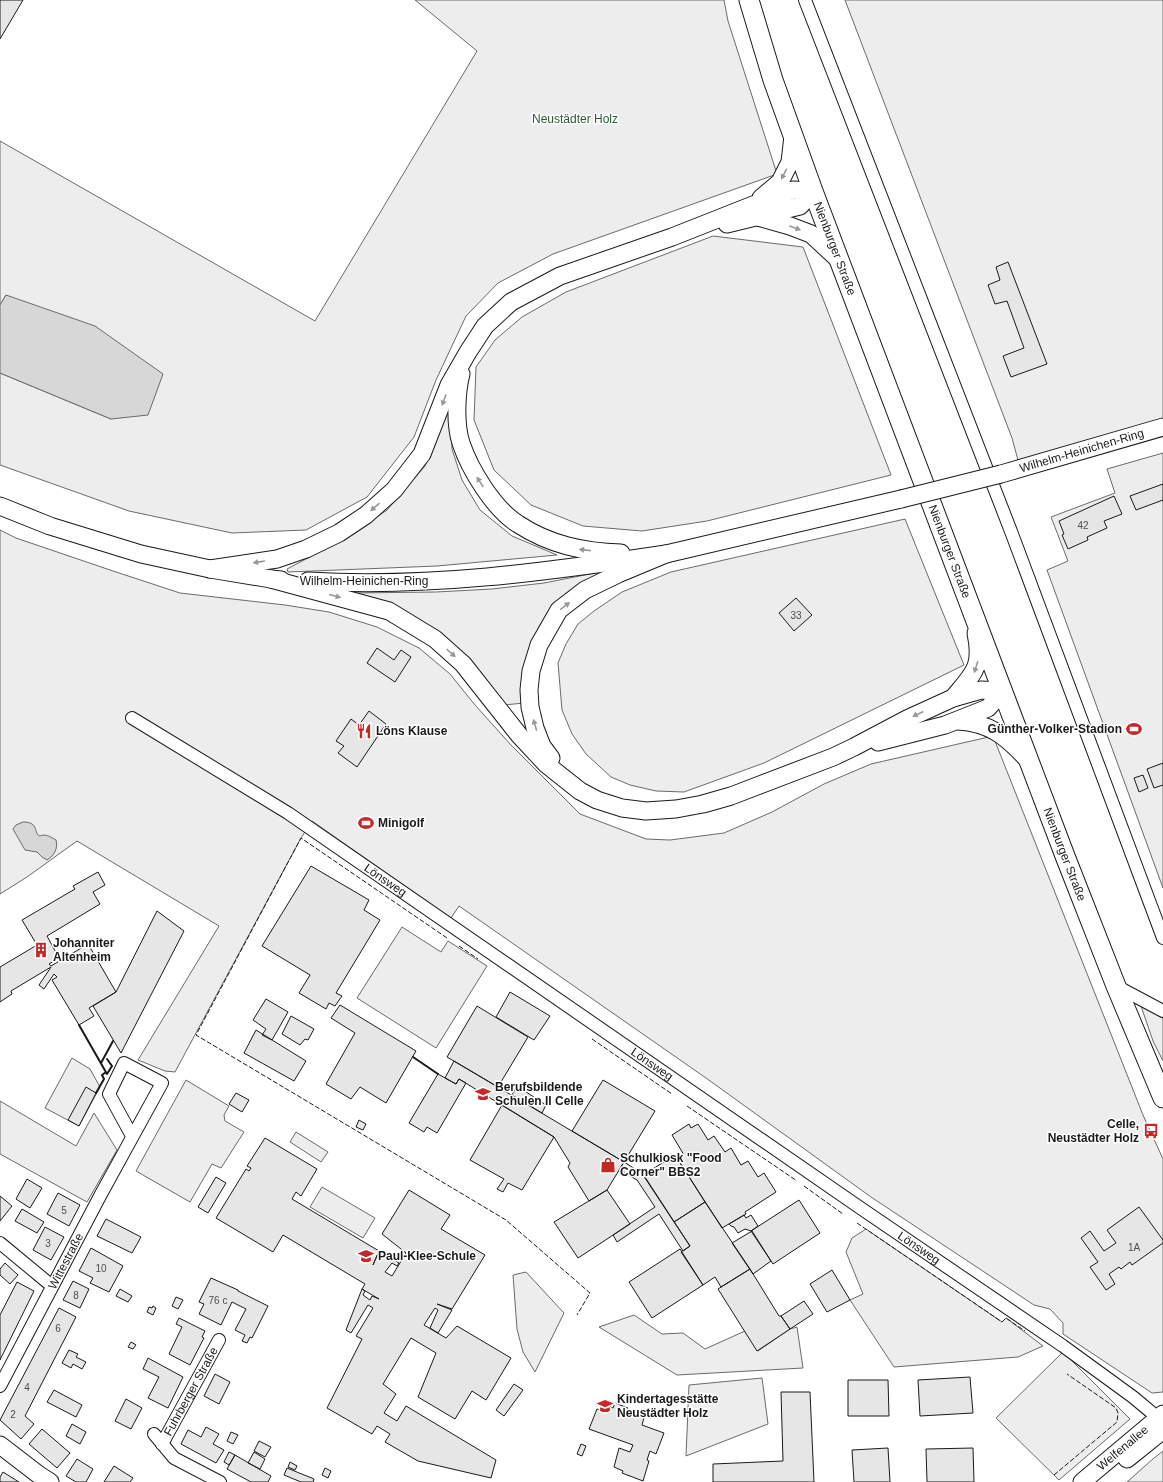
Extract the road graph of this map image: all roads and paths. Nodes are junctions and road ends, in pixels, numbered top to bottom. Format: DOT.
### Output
graph roads {
  1 [pos="749,0"];
  2 [pos="805,0"];
  3 [pos="793,136"];
  4 [pos="813,191"];
  5 [pos="756,211"];
  6 [pos="839,260"];
  7 [pos="468,352"];
  8 [pos="1163,428"];
  9 [pos="0,506"];
  10 [pos="666,554"];
  11 [pos="210,569"];
  12 [pos="271,579"];
  13 [pos="969,601"];
  14 [pos="1003,691"];
  15 [pos="953,698"];
  16 [pos="132,718"];
  17 [pos="956,721"];
  18 [pos="854,747"];
  19 [pos="1029,761"];
  20 [pos="580,791"];
  21 [pos="1163,938"];
  22 [pos="1116,986"];
  23 [pos="1163,1011"];
  24 [pos="1163,1098"];
  25 [pos="132,1136"];
  26 [pos="0,1243"];
  27 [pos="52,1286"];
  28 [pos="219,1340"];
  29 [pos="0,1386"];
  30 [pos="1162,1421"];
  31 [pos="154,1434"];
  32 [pos="162,1444"];
  33 [pos="0,1445"];
  34 [pos="1091,1480"];
  35 [pos="50,1482"];
  36 [pos="220,1482"];
  1 -- 3 [label="main road, Nienburger Straße"];
  2 -- 21 [label="street"];
  3 -- 4 [label="main road, Nienburger Straße"];
  3 -- 5 [label="main road, one-way"];
  4 -- 5 [label="main road"];
  4 -- 6 [label="main road, Nienburger Straße"];
  5 -- 6 [label="main road, one-way"];
  5 -- 7 [label="main road"];
  6 -- 13 [label="main road, Nienburger Straße"];
  10 -- 7 [label="main road, one-way"];
  7 -- 11 [label="main road, one-way"];
  8 -- 10 [label="main road, Wilhelm-Heinichen-Ring, bridge"];
  9 -- 11 [label="main road, Wilhelm-Heinichen-Ring"];
  10 -- 12 [label="main road, Wilhelm-Heinichen-Ring"];
  20 -- 10 [label="main road, one-way"];
  11 -- 12 [label="main road, Wilhelm-Heinichen-Ring"];
  12 -- 20 [label="main road, one-way"];
  13 -- 14 [label="main road, Nienburger Straße"];
  13 -- 15 [label="main road, one-way"];
  14 -- 15 [label="main road"];
  14 -- 17 [label="main road"];
  14 -- 19 [label="main road, Nienburger Straße"];
  15 -- 18 [label="main road, one-way"];
  16 -- 30 [label="street, Lönsweg"];
  17 -- 18 [label="main road"];
  17 -- 19 [label="main road"];
  18 -- 20 [label="main road"];
  19 -- 22 [label="main road, Nienburger Straße"];
  22 -- 23 [label="street"];
  22 -- 24 [label="main road, Nienburger Straße"];
  25 -- 25 [label="street, Wittestraße"];
  25 -- 27 [label="street, Wittestraße"];
  26 -- 27 [label="street"];
  27 -- 29 [label="street, Wittestraße"];
  28 -- 32 [label="street, Fuhrberger Straße"];
  30 -- 34 [label="main road, Welfenallee"];
  31 -- 32 [label="street, Fuhrberger Straße"];
  32 -- 36 [label="street, Fuhrberger Straße"];
  33 -- 35 [label="main road"];
}
